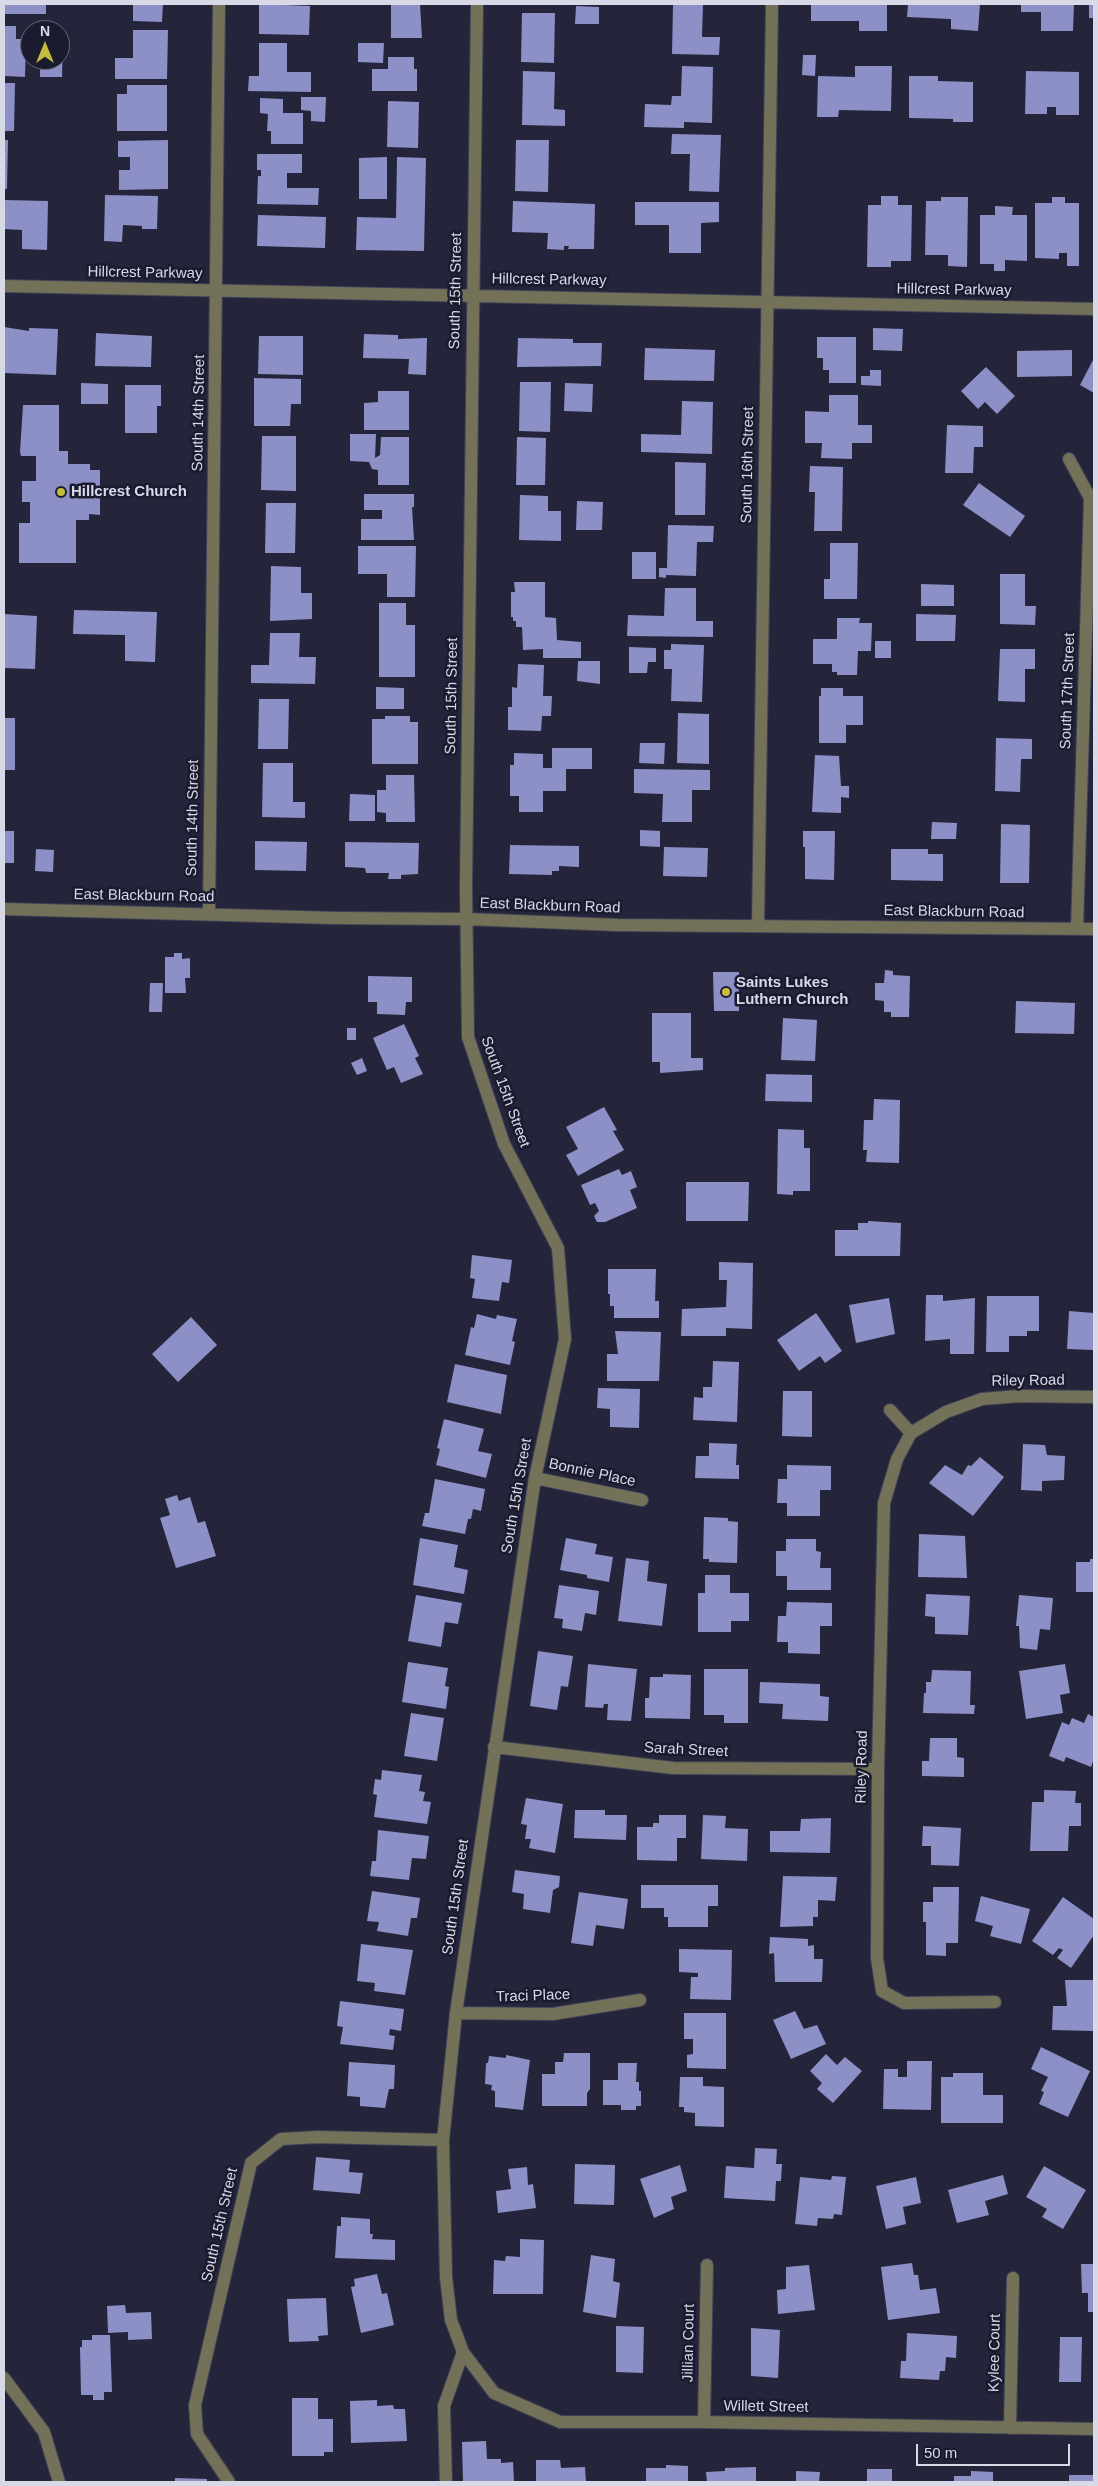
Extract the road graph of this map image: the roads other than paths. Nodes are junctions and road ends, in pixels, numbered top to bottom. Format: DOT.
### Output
graph roads {
  1 [pos="218,4"];
  2 [pos="477,4"];
  3 [pos="772,4"];
  4 [pos="4,286"];
  5 [pos="216,291"];
  6 [pos="472,295"];
  7 [pos="766,302"];
  8 [pos="1094,309"];
  9 [pos="1069,460"];
  10 [pos="4,909"];
  11 [pos="209,913"];
  12 [pos="466,919"];
  13 [pos="758,926"];
  14 [pos="1077,929"];
  15 [pos="1094,929"];
  16 [pos="1094,1397"];
  17 [pos="890,1410"];
  18 [pos="911,1433"];
  19 [pos="535,1478"];
  20 [pos="642,1500"];
  21 [pos="494,1747"];
  22 [pos="878,1769"];
  23 [pos="640,2000"];
  24 [pos="995,2002"];
  25 [pos="456,2013"];
  26 [pos="443,2140"];
  27 [pos="707,2265"];
  28 [pos="1012,2278"];
  29 [pos="463,2352"];
  30 [pos="4,2378"];
  31 [pos="704,2422"];
  32 [pos="1010,2428"];
  33 [pos="1094,2429"];
  34 [pos="59,2482"];
  35 [pos="228,2482"];
  36 [pos="446,2482"];
  1 -- 5 [label="street, South 14th Street"];
  2 -- 6 [label="street, South 15th Street"];
  3 -- 7 [label="street, South 16th Street"];
  4 -- 5 [label="street, Hillcrest Parkway"];
  5 -- 6 [label="street, Hillcrest Parkway"];
  5 -- 11 [label="street, South 14th Street"];
  6 -- 7 [label="street, Hillcrest Parkway"];
  6 -- 12 [label="street, South 15th Street"];
  7 -- 8 [label="street, Hillcrest Parkway"];
  7 -- 13 [label="street, South 16th Street"];
  9 -- 14 [label="street, South 17th Street"];
  10 -- 11 [label="street, East Blackburn Road"];
  11 -- 12 [label="street, East Blackburn Road"];
  12 -- 13 [label="street, East Blackburn Road"];
  12 -- 19 [label="street, South 15th Street"];
  13 -- 14 [label="street, East Blackburn Road"];
  14 -- 15 [label="street, East Blackburn Road"];
  16 -- 18 [label="street, Riley Road"];
  17 -- 18 [label="street"];
  18 -- 22 [label="street, Riley Road"];
  19 -- 20 [label="street, Bonnie Place"];
  19 -- 21 [label="street, South 15th Street"];
  21 -- 22 [label="street, Sarah Street"];
  21 -- 25 [label="street, South 15th Street"];
  22 -- 24 [label="street, Riley Road"];
  23 -- 25 [label="street, Traci Place"];
  25 -- 26 [label="street, South 15th Street"];
  26 -- 29 [label="street, South 15th Street"];
  26 -- 35 [label="street, South 15th Street"];
  27 -- 31 [label="street, Jillian Court"];
  28 -- 32 [label="street, Kylee Court"];
  29 -- 31 [label="street, Willett Street"];
  29 -- 36 [label="street"];
  30 -- 34 [label="street"];
  31 -- 32 [label="street, Willett Street"];
  32 -- 33 [label="street, Willett Street"];
}
